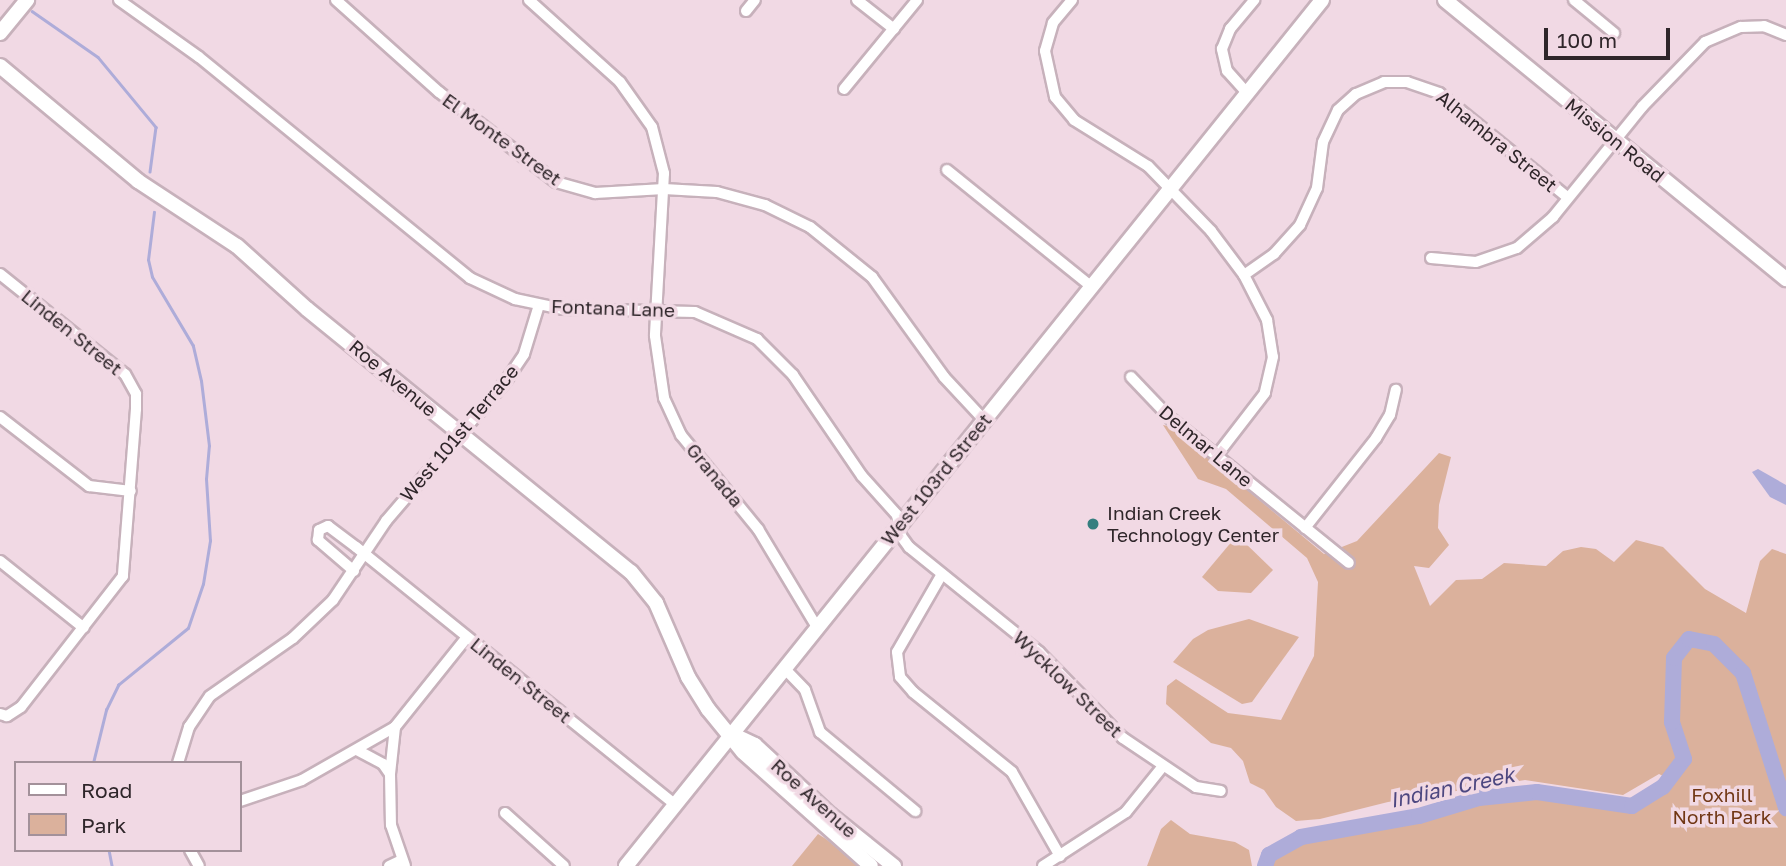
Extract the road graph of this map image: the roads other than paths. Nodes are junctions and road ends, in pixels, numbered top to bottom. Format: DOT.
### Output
graph roads {
  1 [pos="27,0"];
  2 [pos="119,0"];
  3 [pos="336,0"];
  4 [pos="529,0"];
  5 [pos="755,0"];
  6 [pos="857,0"];
  7 [pos="917,0"];
  8 [pos="1072,0"];
  9 [pos="1254,0"];
  10 [pos="1321,0"];
  11 [pos="1445,0"];
  12 [pos="1574,0"];
  13 [pos="747,11"];
  14 [pos="894,29"];
  15 [pos="0,33"];
  16 [pos="1614,33"];
  17 [pos="1786,35"];
  18 [pos="0,66"];
  19 [pos="844,89"];
  20 [pos="1247,93"];
  21 [pos="1615,140"];
  22 [pos="947,170"];
  23 [pos="664,189"];
  24 [pos="1171,189"];
  25 [pos="1568,198"];
  26 [pos="1431,258"];
  27 [pos="0,274"];
  28 [pos="1244,275"];
  29 [pos="1786,279"];
  30 [pos="1091,286"];
  31 [pos="538,305"];
  32 [pos="657,308"];
  33 [pos="1131,377"];
  34 [pos="1396,390"];
  35 [pos="0,417"];
  36 [pos="984,420"];
  37 [pos="459,433"];
  38 [pos="1217,455"];
  39 [pos="131,491"];
  40 [pos="899,526"];
  41 [pos="1306,528"];
  42 [pos="365,555"];
  43 [pos="0,561"];
  44 [pos="1349,564"];
  45 [pos="354,571"];
  46 [pos="942,574"];
  47 [pos="817,627"];
  48 [pos="84,628"];
  49 [pos="467,636"];
  50 [pos="784,668"];
  51 [pos="4,715"];
  52 [pos="395,727"];
  53 [pos="733,734"];
  54 [pos="357,750"];
  55 [pos="179,761"];
  56 [pos="1163,766"];
  57 [pos="390,774"];
  58 [pos="1221,791"];
  59 [pos="242,800"];
  60 [pos="676,804"];
  61 [pos="915,811"];
  62 [pos="505,813"];
  63 [pos="1060,856"];
  64 [pos="403,863"];
  65 [pos="389,866"];
  66 [pos="564,866"];
  67 [pos="626,866"];
  68 [pos="871,866"];
  69 [pos="894,866"];
  70 [pos="1043,866"];
  1 -- 15 [label="main road"];
  2 -- 31 [label="street, Fontana Lane"];
  3 -- 23 [label="street, El Monte Street"];
  4 -- 23 [label="street"];
  5 -- 13 [label="street"];
  6 -- 14 [label="street"];
  7 -- 14 [label="street"];
  8 -- 24 [label="street"];
  9 -- 20 [label="street"];
  10 -- 20 [label="main road, West 103rd Street"];
  11 -- 21 [label="main road, Mission Road"];
  12 -- 16 [label="street"];
  14 -- 19 [label="street"];
  17 -- 21 [label="street"];
  18 -- 37 [label="main road, Roe Avenue"];
  20 -- 24 [label="main road, West 103rd Street"];
  21 -- 25 [label="street"];
  21 -- 29 [label="main road, Mission Road"];
  22 -- 30 [label="street"];
  23 -- 32 [label="street"];
  23 -- 36 [label="street, El Monte Street"];
  24 -- 28 [label="street"];
  24 -- 30 [label="main road, West 103rd Street"];
  25 -- 26 [label="street"];
  25 -- 28 [label="street, Alhambra Street"];
  27 -- 39 [label="street, Linden Street"];
  28 -- 38 [label="street"];
  30 -- 36 [label="main road, West 103rd Street"];
  31 -- 32 [label="street, Fontana Lane"];
  31 -- 37 [label="street, West 101st Terrace"];
  32 -- 40 [label="street, Fontana Lane"];
  32 -- 47 [label="street, Granada"];
  33 -- 38 [label="street, Delmar Lane"];
  34 -- 41 [label="street"];
  35 -- 39 [label="street"];
  36 -- 40 [label="main road, West 103rd Street"];
  37 -- 42 [label="street, West 101st Terrace"];
  37 -- 53 [label="main road, Roe Avenue"];
  38 -- 41 [label="street, Delmar Lane"];
  39 -- 48 [label="street"];
  40 -- 46 [label="street, Wycklow Street"];
  40 -- 47 [label="main road, West 103rd Street"];
  41 -- 44 [label="street, Delmar Lane"];
  42 -- 45 [label="street, West 101st Terrace"];
  42 -- 45 [label="street"];
  42 -- 49 [label="street, Linden Street"];
  43 -- 48 [label="street"];
  45 -- 55 [label="street, West 101st Terrace"];
  46 -- 56 [label="street, Wycklow Street"];
  46 -- 63 [label="street"];
  47 -- 50 [label="main road, West 103rd Street"];
  48 -- 51 [label="street"];
  49 -- 52 [label="street"];
  49 -- 60 [label="street, Linden Street"];
  50 -- 53 [label="main road, West 103rd Street"];
  50 -- 61 [label="street"];
  52 -- 54 [label="street"];
  52 -- 57 [label="street"];
  53 -- 60 [label="main road, West 103rd Street"];
  53 -- 68 [label="main road, Roe Avenue"];
  53 -- 69 [label="main road, Roe Avenue"];
  54 -- 57 [label="street"];
  54 -- 59 [label="street"];
  56 -- 58 [label="street, Wycklow Street"];
  56 -- 63 [label="street"];
  57 -- 64 [label="street"];
  60 -- 67 [label="main road, West 103rd Street"];
  62 -- 66 [label="street"];
  63 -- 70 [label="street"];
  64 -- 65 [label="street"];
}
